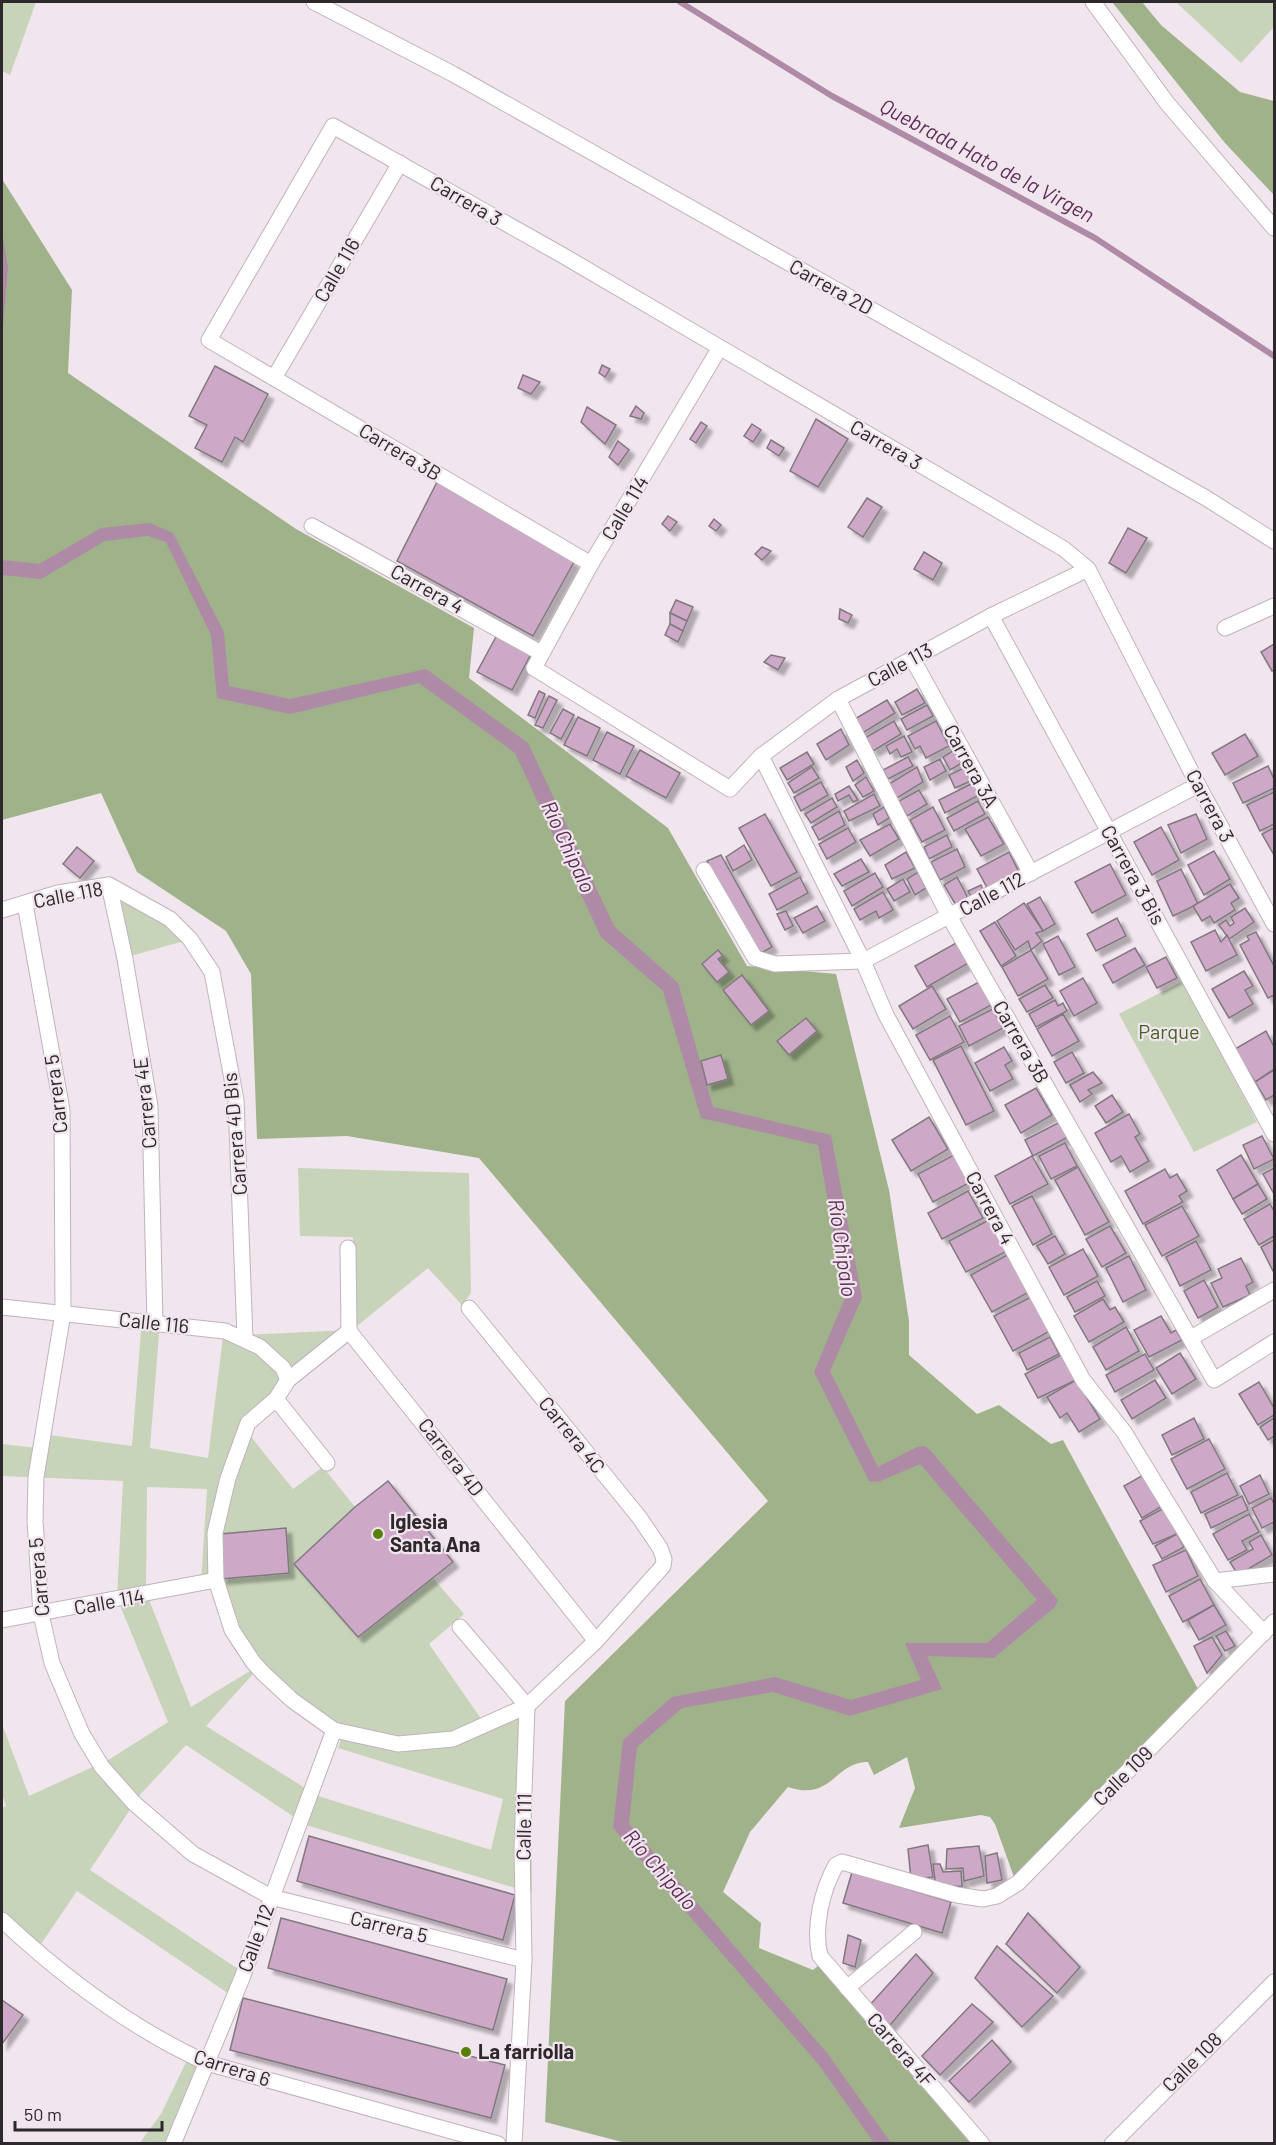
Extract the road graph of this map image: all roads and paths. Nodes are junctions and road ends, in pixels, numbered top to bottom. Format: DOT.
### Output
graph roads {
  1 [pos="314,2"];
  2 [pos="1093,2"];
  3 [pos="400,163"];
  4 [pos="1275,228"];
  5 [pos="209,340"];
  6 [pos="719,349"];
  7 [pos="274,378"];
  8 [pos="312,526"];
  9 [pos="1275,541"];
  10 [pos="591,564"];
  11 [pos="1088,569"];
  12 [pos="1275,606"];
  13 [pos="992,616"];
  14 [pos="1226,628"];
  15 [pos="541,653"];
  16 [pos="912,658"];
  17 [pos="838,699"];
  18 [pos="761,756"];
  19 [pos="1198,785"];
  20 [pos="730,789"];
  21 [pos="1109,832"];
  22 [pos="704,870"];
  23 [pos="1030,873"];
  24 [pos="109,885"];
  25 [pos="25,903"];
  26 [pos="2,910"];
  27 [pos="949,916"];
  28 [pos="1275,924"];
  29 [pos="190,939"];
  30 [pos="863,961"];
  31 [pos="1275,1134"];
  32 [pos="348,1248"];
  33 [pos="1275,1290"];
  34 [pos="2,1307"];
  35 [pos="469,1308"];
  36 [pos="63,1313"];
  37 [pos="154,1324"];
  38 [pos="349,1331"];
  39 [pos="245,1338"];
  40 [pos="1191,1338"];
  41 [pos="1275,1342"];
  42 [pos="288,1380"];
  43 [pos="276,1398"];
  44 [pos="327,1463"];
  45 [pos="1275,1574"];
  46 [pos="216,1581"];
  47 [pos="1215,1581"];
  48 [pos="40,1614"];
  49 [pos="2,1620"];
  50 [pos="460,1627"];
  51 [pos="1269,1627"];
  52 [pos="596,1641"];
  53 [pos="527,1707"];
  54 [pos="334,1730"];
  55 [pos="271,1897"];
  56 [pos="2,1920"];
  57 [pos="914,1932"];
  58 [pos="820,1956"];
  59 [pos="524,1960"];
  60 [pos="1275,1982"];
  61 [pos="847,1988"];
  62 [pos="207,2063"];
  63 [pos="173,2144"];
  64 [pos="498,2144"];
  65 [pos="514,2144"];
  66 [pos="982,2144"];
  67 [pos="1112,2144"];
  1 -- 9 [label="street, Carrera 2D"];
  2 -- 4 [label="street"];
  3 -- 5 [label="street, Carrera 3"];
  3 -- 6 [label="street, Carrera 3"];
  3 -- 7 [label="street, Calle 116"];
  5 -- 7 [label="street, Carrera 3B"];
  6 -- 10 [label="street, Calle 114"];
  6 -- 11 [label="street, Carrera 3"];
  7 -- 10 [label="street, Carrera 3B"];
  8 -- 15 [label="street, Carrera 4"];
  10 -- 15 [label="street, Calle 114"];
  11 -- 13 [label="street, Calle 113"];
  11 -- 19 [label="street, Carrera 3"];
  12 -- 14 [label="street"];
  13 -- 16 [label="street, Calle 113"];
  13 -- 21 [label="street, Carrera 3 Bis"];
  15 -- 20 [label="street, Calle 114"];
  16 -- 17 [label="street, Calle 113"];
  16 -- 23 [label="street, Carrera 3A"];
  17 -- 18 [label="street, Calle 113"];
  17 -- 27 [label="street, Carrera 3B"];
  18 -- 20 [label="street, Calle 113"];
  18 -- 30 [label="street, Carrera 4"];
  19 -- 21 [label="street, Calle 112"];
  19 -- 28 [label="street, Carrera 3"];
  21 -- 23 [label="street, Calle 112"];
  21 -- 31 [label="street, Carrera 3 Bis"];
  22 -- 30 [label="street, Calle 112"];
  23 -- 27 [label="street, Calle 112"];
  24 -- 25 [label="street, Calle 118"];
  24 -- 29 [label="street, Calle 118"];
  24 -- 37 [label="street, Carrera 4E"];
  25 -- 26 [label="street, Calle 118"];
  25 -- 36 [label="street, Carrera 5"];
  27 -- 30 [label="street, Calle 112"];
  27 -- 40 [label="street, Carrera 3B"];
  29 -- 39 [label="street, Carrera 4D Bis"];
  30 -- 47 [label="street, Carrera 4"];
  32 -- 38 [label="street"];
  33 -- 40 [label="street"];
  34 -- 36 [label="street, Calle 116"];
  35 -- 52 [label="street, Carrera 4C"];
  36 -- 37 [label="street, Calle 116"];
  36 -- 48 [label="street, Carrera 5"];
  37 -- 39 [label="street, Calle 116"];
  38 -- 42 [label="street"];
  38 -- 52 [label="street, Carrera 4D"];
  39 -- 42 [label="street, Calle 116"];
  40 -- 41 [label="street, Carrera 3B"];
  42 -- 43 [label="street"];
  43 -- 44 [label="street"];
  43 -- 46 [label="street"];
  45 -- 47 [label="street"];
  46 -- 48 [label="street, Calle 114"];
  46 -- 54 [label="street"];
  47 -- 51 [label="street, Carrera 4"];
  48 -- 49 [label="street, Calle 114"];
  48 -- 55 [label="street, Carrera 5"];
  50 -- 53 [label="street"];
  51 -- 58 [label="street, Calle 109"];
  52 -- 53 [label="street"];
  53 -- 54 [label="street"];
  53 -- 59 [label="street, Calle 111"];
  54 -- 55 [label="street, Calle 112"];
  55 -- 59 [label="street, Carrera 5"];
  55 -- 62 [label="street, Calle 112"];
  56 -- 62 [label="street, Carrera 6"];
  57 -- 61 [label="street"];
  58 -- 61 [label="street, Carrera 4F"];
  59 -- 65 [label="street, Calle 111"];
  60 -- 67 [label="street, Calle 108"];
  61 -- 66 [label="street, Carrera 4F"];
  62 -- 63 [label="street, Calle 112"];
  62 -- 64 [label="street, Carrera 6"];
}
